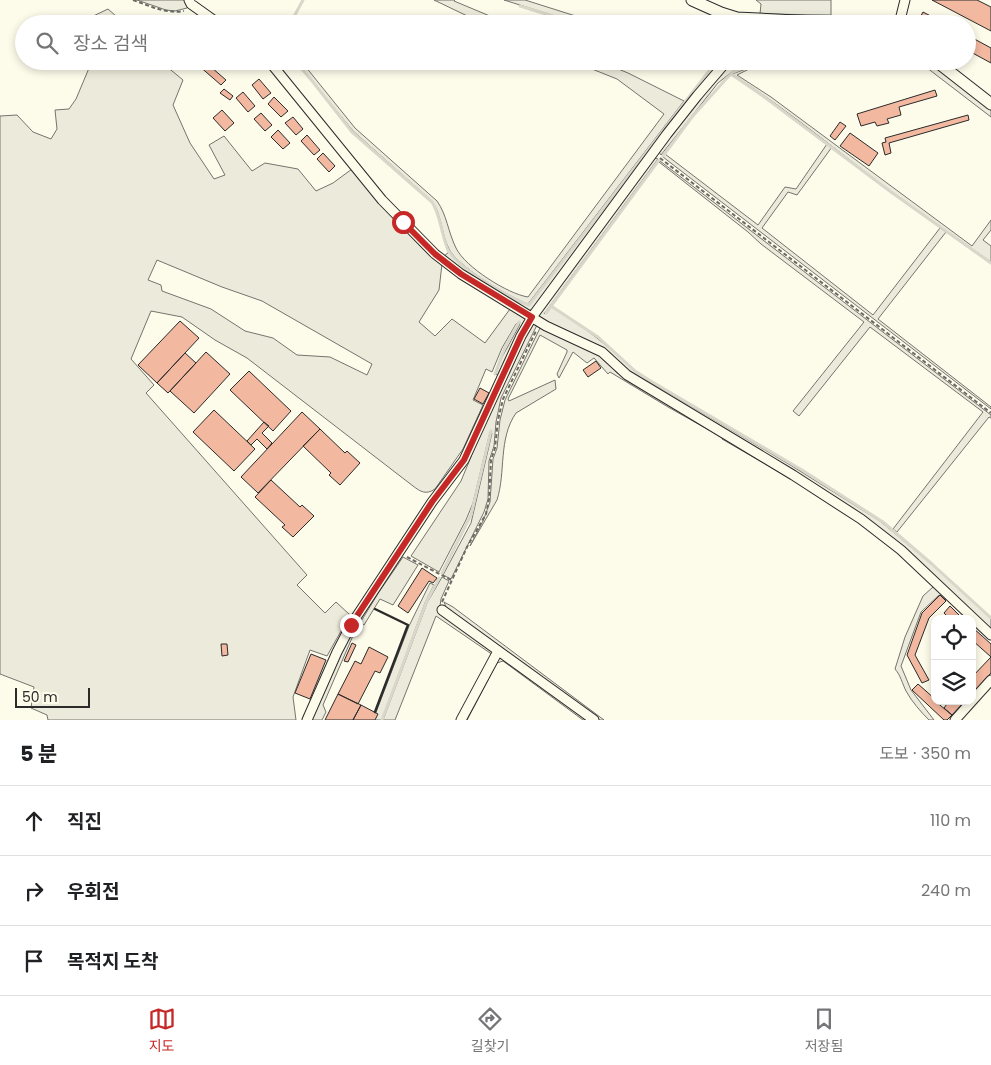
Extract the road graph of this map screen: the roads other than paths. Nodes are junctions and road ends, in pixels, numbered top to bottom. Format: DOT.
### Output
graph roads {
  1 [pos="692,0"];
  2 [pos="905,0"];
  3 [pos="190,2"];
  4 [pos="207,15"];
  5 [pos="727,15"];
  6 [pos="901,15"];
  7 [pos="276,70"];
  8 [pos="719,70"];
  9 [pos="948,70"];
  10 [pos="991,104"];
  11 [pos="532,317"];
  12 [pos="442,610"];
  13 [pos="991,634"];
  14 [pos="498,651"];
  15 [pos="991,680"];
  16 [pos="976,697"];
  17 [pos="968,705"];
  18 [pos="307,720"];
  19 [pos="461,720"];
  20 [pos="594,720"];
  21 [pos="955,720"];
  1 -- 5 [label="street"];
  2 -- 6 [label="street"];
  3 -- 4 [label="street"];
  7 -- 11 [label="street"];
  8 -- 11 [label="street"];
  9 -- 10 [label="street"];
  11 -- 13 [label="street"];
  11 -- 18 [label="street"];
  12 -- 14 [label="street"];
  14 -- 19 [label="street"];
  14 -- 20 [label="street"];
  15 -- 16 [label="street"];
  17 -- 21 [label="street"];
}
